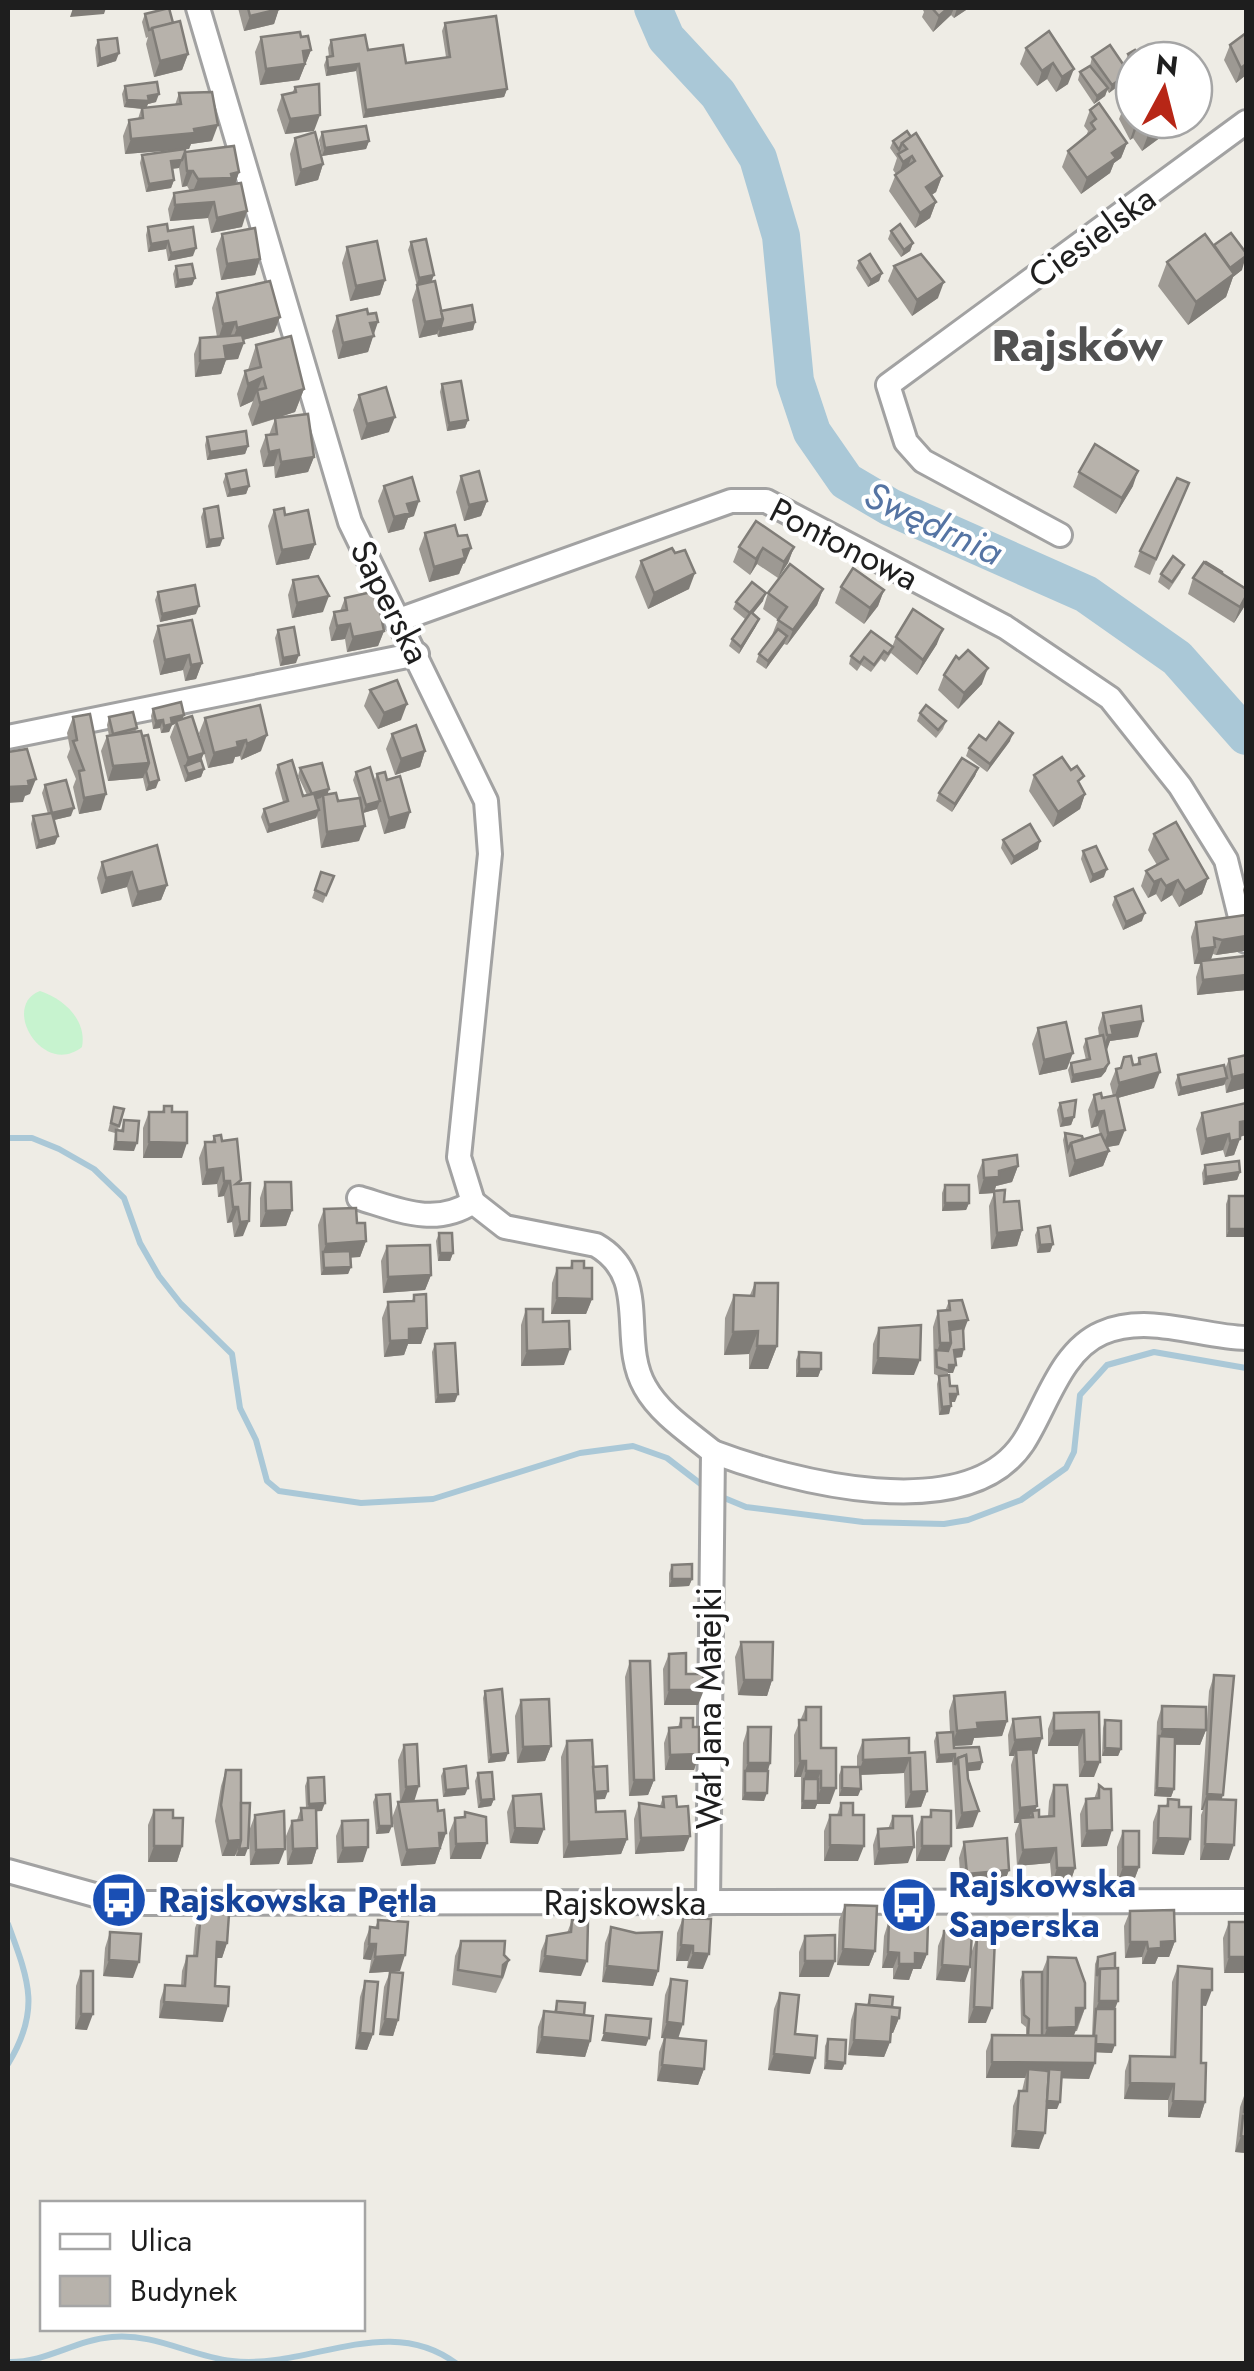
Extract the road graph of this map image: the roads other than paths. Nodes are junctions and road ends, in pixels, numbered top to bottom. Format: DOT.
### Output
graph roads {
  1 [pos="198,8"];
  2 [pos="1246,122"];
  3 [pos="1060,535"];
  4 [pos="396,621"];
  5 [pos="418,654"];
  6 [pos="8,737"];
  7 [pos="1246,941"];
  8 [pos="359,1198"];
  9 [pos="473,1202"];
  10 [pos="1246,1338"];
  11 [pos="712,1462"];
  12 [pos="8,1871"];
  13 [pos="1246,1901"];
  14 [pos="708,1903"];
  1 -- 4 [label="street, Saperska"];
  2 -- 3 [label="street, Ciesielska"];
  4 -- 5 [label="street, Saperska"];
  4 -- 7 [label="street, Pontonowa"];
  5 -- 6 [label="street"];
  5 -- 9 [label="street, Saperska"];
  8 -- 9 [label="street"];
  9 -- 11 [label="street"];
  10 -- 11 [label="street"];
  11 -- 14 [label="street, Wał Jana Matejki"];
  12 -- 14 [label="street, Rajskowska"];
  13 -- 14 [label="street, Rajskowska"];
}
